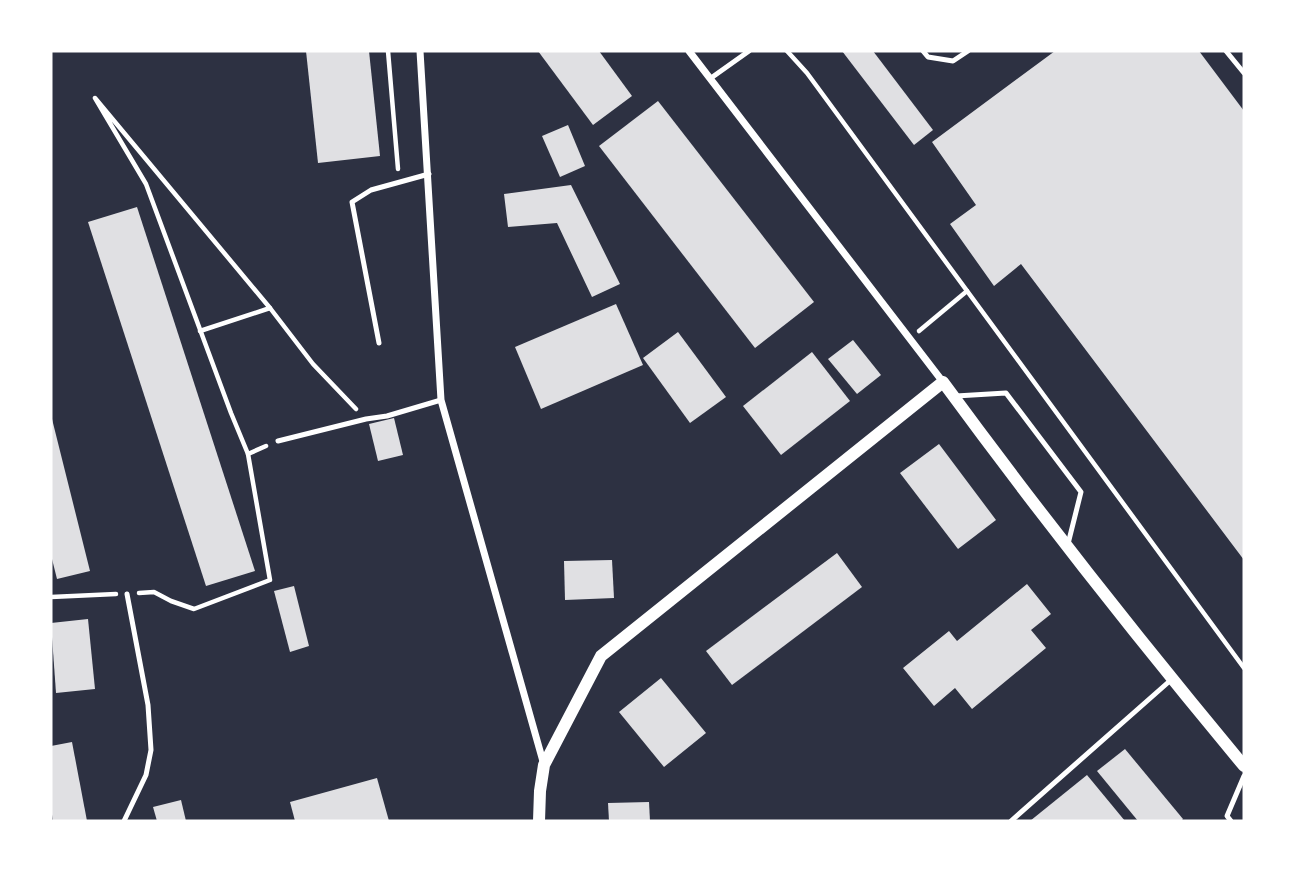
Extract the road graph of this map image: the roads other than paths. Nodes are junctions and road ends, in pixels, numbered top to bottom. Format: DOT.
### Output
graph roads {
  1 [pos="421,51"];
  2 [pos="689,51"];
  3 [pos="748,51"];
  4 [pos="923,51"];
  5 [pos="968,51"];
  6 [pos="1226,51"];
  7 [pos="1244,73"];
  8 [pos="711,78"];
  9 [pos="429,174"];
  10 [pos="380,343"];
  11 [pos="943,382"];
  12 [pos="953,396"];
  13 [pos="441,400"];
  14 [pos="278,441"];
  15 [pos="1067,547"];
  16 [pos="127,594"];
  17 [pos="1172,679"];
  18 [pos="544,765"];
  19 [pos="1244,766"];
  20 [pos="1244,776"];
  21 [pos="124,821"];
  22 [pos="539,821"];
  23 [pos="1011,821"];
  24 [pos="1231,821"];
  1 -- 9 [label="street"];
  2 -- 8 [label="street"];
  3 -- 8 [label="lane"];
  4 -- 5 [label="lane"];
  6 -- 7 [label="lane"];
  8 -- 11 [label="street"];
  9 -- 10 [label="lane"];
  9 -- 13 [label="street"];
  11 -- 12 [label="street"];
  11 -- 18 [label="street"];
  12 -- 15 [label="street"];
  12 -- 15 [label="lane"];
  13 -- 14 [label="lane"];
  13 -- 18 [label="street"];
  15 -- 17 [label="street"];
  16 -- 21 [label="lane"];
  17 -- 19 [label="street"];
  17 -- 23 [label="lane"];
  18 -- 22 [label="street"];
  20 -- 24 [label="lane"];
}
